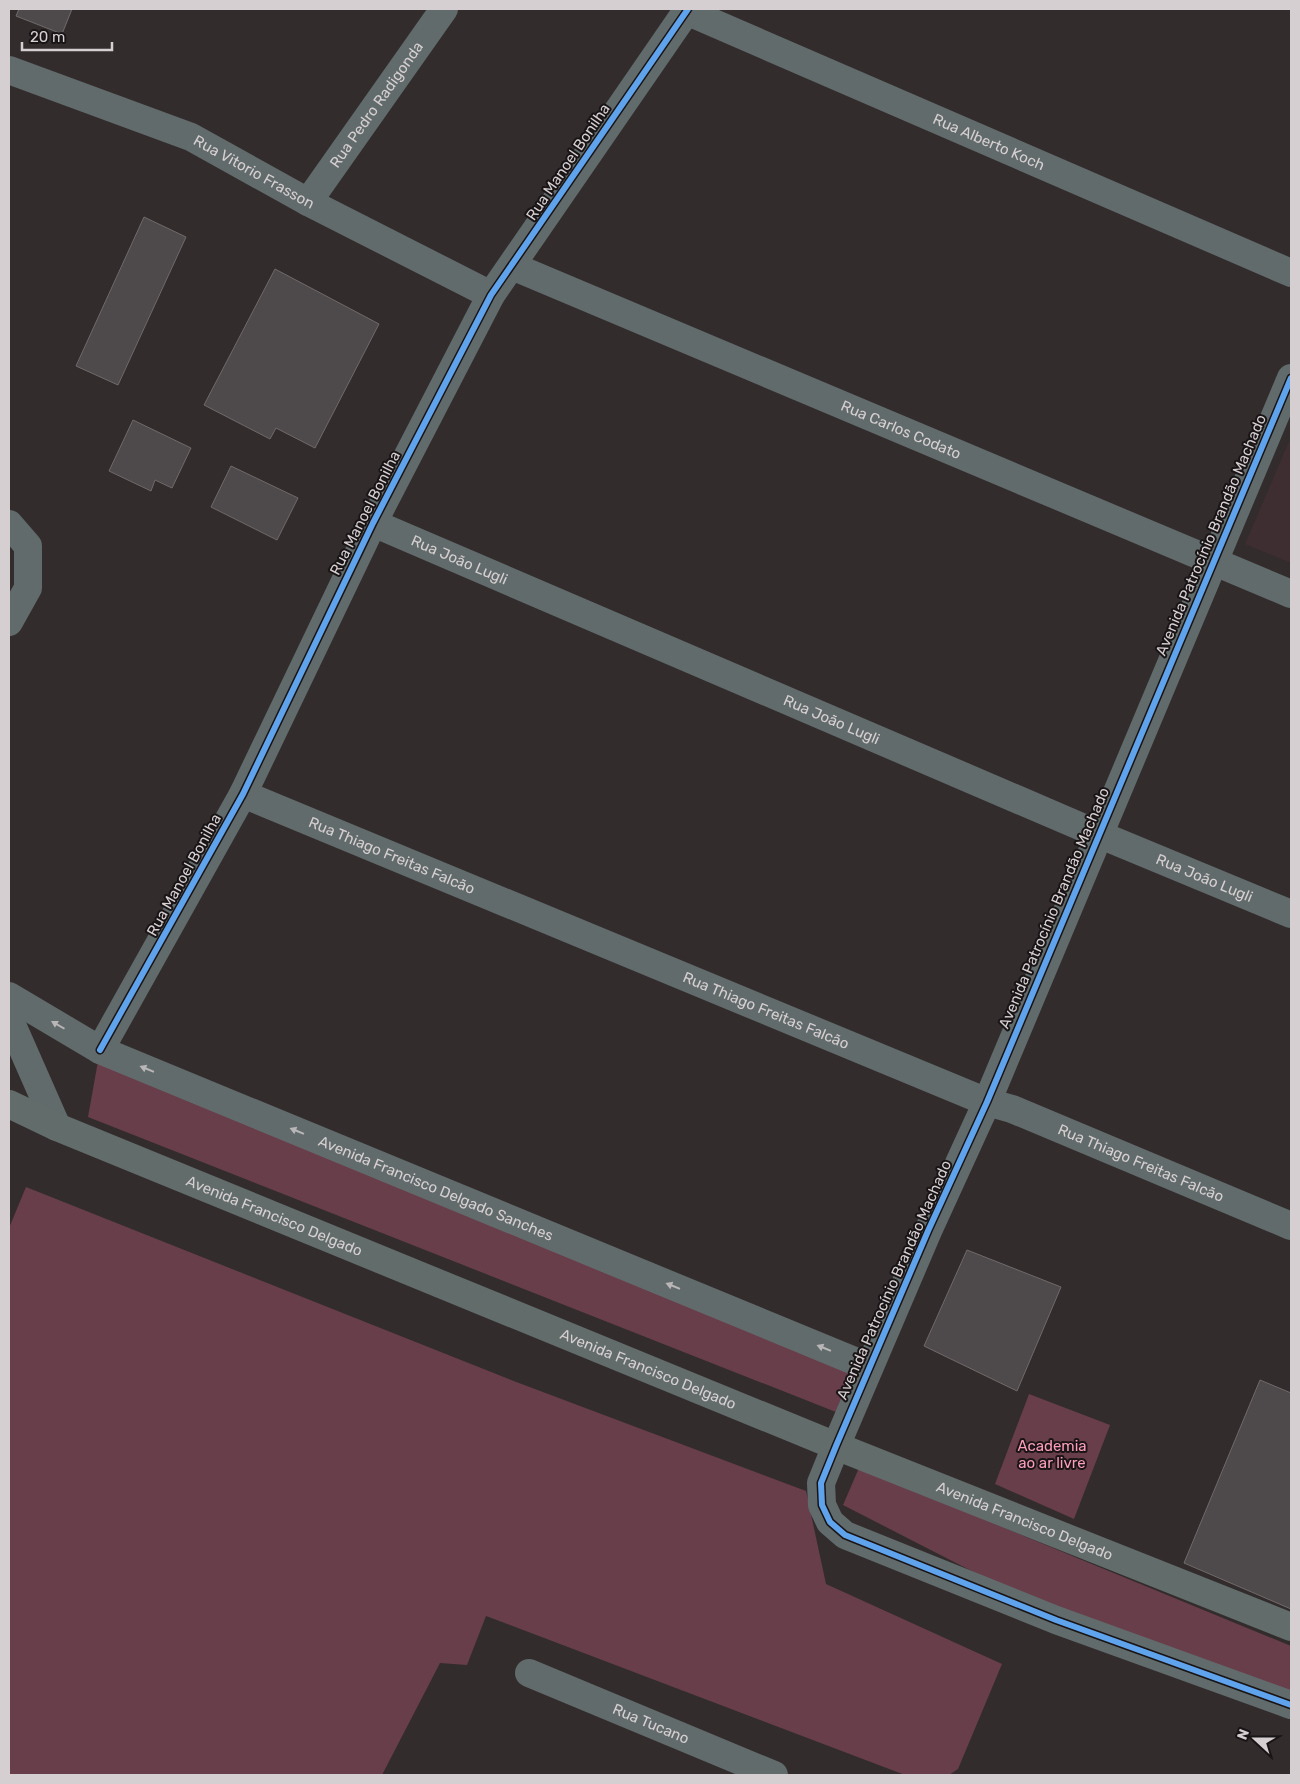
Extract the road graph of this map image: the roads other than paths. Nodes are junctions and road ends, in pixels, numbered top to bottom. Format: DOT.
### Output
graph roads {
  1 [pos="444,9"];
  2 [pos="687,10"];
  3 [pos="9,70"];
  4 [pos="308,202"];
  5 [pos="512,266"];
  6 [pos="1291,273"];
  7 [pos="491,295"];
  8 [pos="1291,378"];
  9 [pos="373,523"];
  10 [pos="9,524"];
  11 [pos="1214,562"];
  12 [pos="1291,594"];
  13 [pos="9,622"];
  14 [pos="243,794"];
  15 [pos="1098,834"];
  16 [pos="1291,914"];
  17 [pos="9,996"];
  18 [pos="9,1018"];
  19 [pos="100,1050"];
  20 [pos="987,1102"];
  21 [pos="9,1104"];
  22 [pos="56,1126"];
  23 [pos="1291,1226"];
  24 [pos="869,1367"];
  25 [pos="836,1446"];
  26 [pos="1291,1627"];
  27 [pos="529,1673"];
  28 [pos="1291,1706"];
  29 [pos="774,1775"];
  1 -- 4 [label="street, Rua Pedro Radigonda"];
  2 -- 5 [label="street, Rua Manoel Bonilha"];
  2 -- 6 [label="street, Rua Alberto Koch"];
  3 -- 4 [label="street, Rua Vitorio Frasson"];
  4 -- 7 [label="street, Rua Vitorio Frasson"];
  5 -- 7 [label="street, Rua Manoel Bonilha"];
  5 -- 11 [label="street, Rua Carlos Codato"];
  7 -- 9 [label="street, Rua Manoel Bonilha"];
  8 -- 11 [label="street, Avenida Patrocínio Brandão Machado"];
  9 -- 14 [label="street, Rua Manoel Bonilha"];
  9 -- 15 [label="street, Rua João Lugli"];
  10 -- 13 [label="street"];
  11 -- 12 [label="street, Rua Carlos Codato"];
  11 -- 15 [label="street, Avenida Patrocínio Brandão Machado"];
  14 -- 19 [label="street, Rua Manoel Bonilha"];
  14 -- 20 [label="street, Rua Thiago Freitas Falcão"];
  15 -- 16 [label="street, Rua João Lugli"];
  15 -- 20 [label="street, Avenida Patrocínio Brandão Machado"];
  19 -- 17 [label="street, Avenida Francisco Delgado Sanches, one-way"];
  18 -- 22 [label="street"];
  24 -- 19 [label="street, Avenida Francisco Delgado Sanches, one-way"];
  20 -- 23 [label="street, Rua Thiago Freitas Falcão"];
  20 -- 24 [label="street, Avenida Patrocínio Brandão Machado"];
  21 -- 22 [label="main road, Avenida Francisco Delgado"];
  22 -- 25 [label="main road, Avenida Francisco Delgado"];
  24 -- 25 [label="street, Avenida Patrocínio Brandão Machado"];
  25 -- 26 [label="main road, Avenida Francisco Delgado"];
  25 -- 28 [label="street, Avenida Patrocínio Brandão Machado"];
  27 -- 29 [label="street, Rua Tucano"];
}
